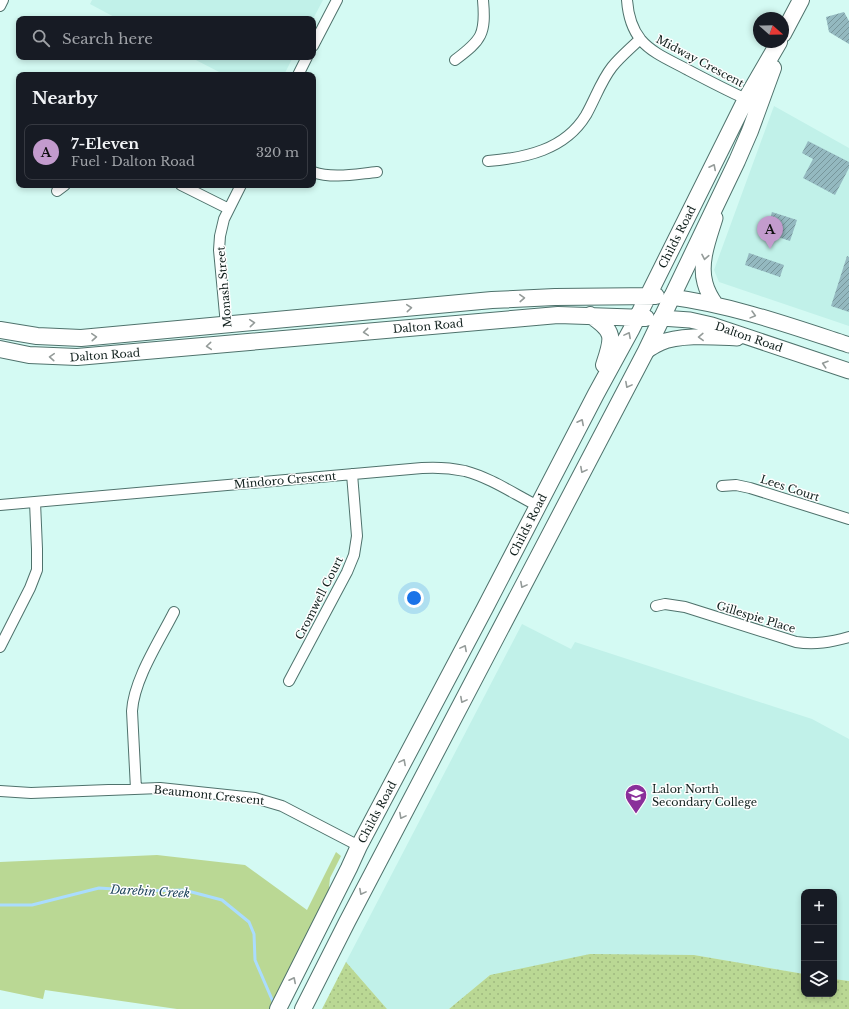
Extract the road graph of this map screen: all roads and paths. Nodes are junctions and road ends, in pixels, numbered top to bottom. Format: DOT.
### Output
graph roads {
  1 [pos="3,0"];
  2 [pos="337,0"];
  3 [pos="483,0"];
  4 [pos="627,0"];
  5 [pos="802,0"];
  6 [pos="0,6"];
  7 [pos="791,20"];
  8 [pos="789,24"];
  9 [pos="789,26"];
  10 [pos="640,39"];
  11 [pos="316,40"];
  12 [pos="775,48"];
  13 [pos="780,48"];
  14 [pos="306,60"];
  15 [pos="455,60"];
  16 [pos="300,72"];
  17 [pos="752,102"];
  18 [pos="750,132"];
  19 [pos="729,133"];
  20 [pos="488,161"];
  21 [pos="377,172"];
  22 [pos="316,173"];
  23 [pos="187,188"];
  24 [pos="240,188"];
  25 [pos="722,192"];
  26 [pos="229,210"];
  27 [pos="647,296"];
  28 [pos="671,297"];
  29 [pos="716,305"];
  30 [pos="590,315"];
  31 [pos="637,317"];
  32 [pos="661,318"];
  33 [pos="226,325"];
  34 [pos="0,330"];
  35 [pos="754,339"];
  36 [pos="228,345"];
  37 [pos="849,345"];
  38 [pos="0,349"];
  39 [pos="646,351"];
  40 [pos="849,371"];
  41 [pos="596,394"];
  42 [pos="352,474"];
  43 [pos="722,486"];
  44 [pos="35,502"];
  45 [pos="0,506"];
  46 [pos="538,506"];
  47 [pos="559,517"];
  48 [pos="849,519"];
  49 [pos="656,606"];
  50 [pos="174,612"];
  51 [pos="849,637"];
  52 [pos="0,647"];
  53 [pos="289,681"];
  54 [pos="136,789"];
  55 [pos="0,791"];
  56 [pos="359,846"];
  57 [pos="380,858"];
  58 [pos="278,1009"];
  59 [pos="303,1009"];
  1 -- 6 [label="street"];
  2 -- 11 [label="street"];
  3 -- 15 [label="street"];
  4 -- 10 [label="street, Midway Crescent"];
  5 -- 7 [label="main road, Childs Road"];
  7 -- 8 [label="main road, Childs Road"];
  7 -- 9 [label="main road, Childs Road"];
  10 -- 17 [label="street, Midway Crescent"];
  10 -- 20 [label="street"];
  12 -- 17 [label="main road, Childs Road"];
  13 -- 17 [label="main road, Childs Road"];
  14 -- 16 [label="street"];
  17 -- 18 [label="main road, Childs Road"];
  17 -- 19 [label="main road, Childs Road"];
  18 -- 19 [label="main road"];
  18 -- 25 [label="main road, Childs Road"];
  27 -- 19 [label="main road, Childs Road, one-way"];
  21 -- 22 [label="street"];
  23 -- 26 [label="street"];
  24 -- 26 [label="street, Monash Street"];
  25 -- 28 [label="main road, Childs Road"];
  25 -- 29 [label="main road, one-way"];
  26 -- 33 [label="street, Monash Street"];
  27 -- 28 [label="main road, Dalton Road"];
  27 -- 31 [label="main road, Childs Road"];
  33 -- 27 [label="main road, Dalton Road, one-way"];
  28 -- 29 [label="main road, Dalton Road"];
  28 -- 32 [label="main road, Childs Road"];
  29 -- 37 [label="main road, Dalton Road, one-way"];
  30 -- 31 [label="main road, Dalton Road"];
  30 -- 36 [label="main road, Dalton Road, one-way"];
  30 -- 41 [label="main road"];
  31 -- 32 [label="main road, Dalton Road"];
  41 -- 31 [label="main road, Childs Road, one-way"];
  32 -- 35 [label="main road, Dalton Road"];
  32 -- 39 [label="main road, Childs Road"];
  34 -- 33 [label="main road, Dalton Road, one-way"];
  33 -- 36 [label="main road, Monash Street"];
  35 -- 39 [label="main road, one-way"];
  40 -- 35 [label="main road, Dalton Road, one-way"];
  36 -- 38 [label="main road, Dalton Road, one-way"];
  39 -- 47 [label="main road, Childs Road, one-way"];
  46 -- 41 [label="main road, Childs Road, one-way"];
  42 -- 44 [label="street, Mindoro Crescent"];
  42 -- 46 [label="street, Mindoro Crescent"];
  42 -- 53 [label="street, Cromwell Court"];
  43 -- 48 [label="street, Lees Court"];
  44 -- 45 [label="street, Mindoro Crescent"];
  44 -- 52 [label="street"];
  46 -- 47 [label="main road, Mindoro Crescent"];
  56 -- 46 [label="main road, Childs Road, one-way"];
  47 -- 57 [label="main road, Childs Road, one-way"];
  49 -- 51 [label="street, Gillespie Place"];
  50 -- 54 [label="street"];
  54 -- 55 [label="street, Beaumont Crescent"];
  54 -- 56 [label="street, Beaumont Crescent"];
  56 -- 57 [label="main road, Beaumont Crescent"];
  58 -- 56 [label="main road, Childs Road, one-way"];
  57 -- 59 [label="main road, Childs Road, one-way"];
}
